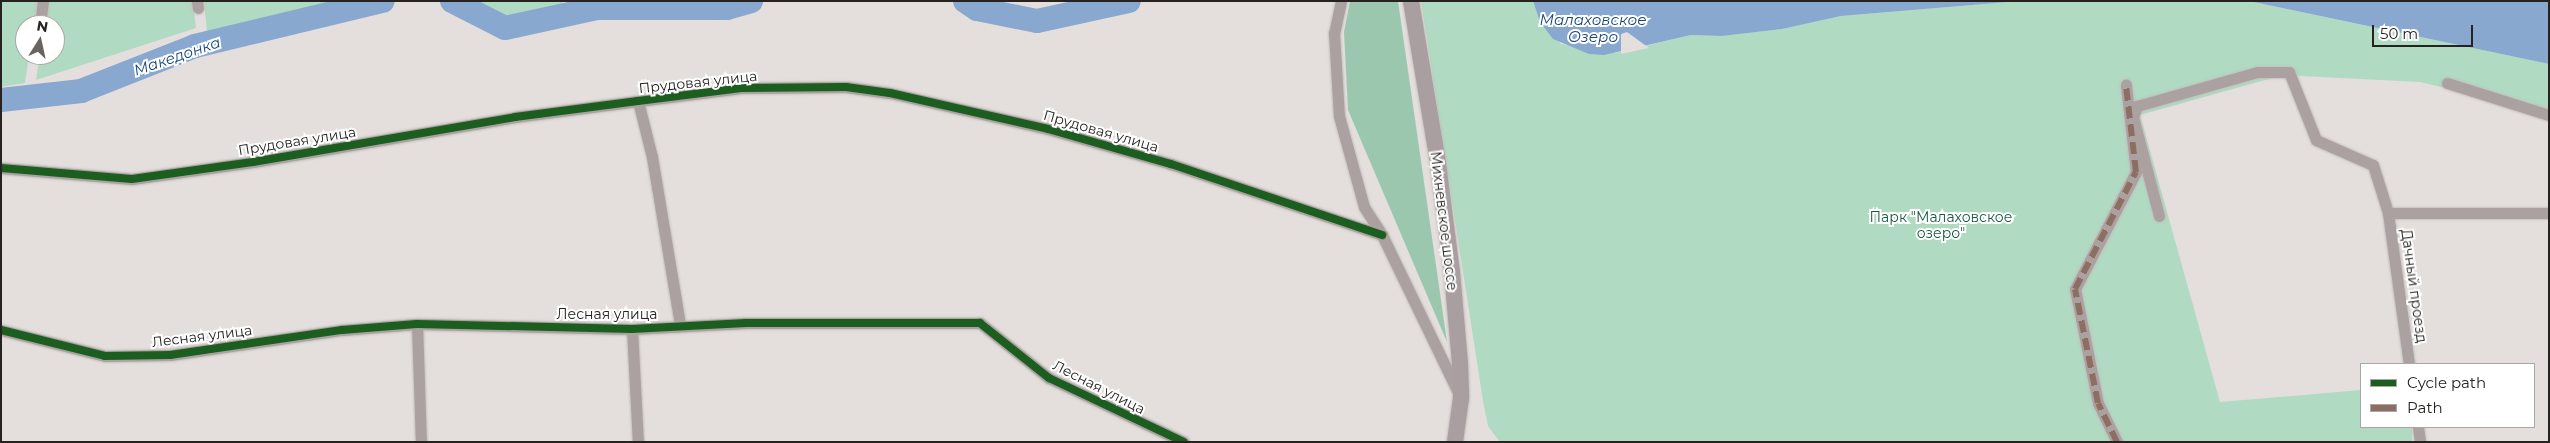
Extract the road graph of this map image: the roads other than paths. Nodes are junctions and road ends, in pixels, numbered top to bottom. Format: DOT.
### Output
graph roads {
  1 [pos="43,1"];
  2 [pos="1341,1"];
  3 [pos="1411,1"];
  4 [pos="41,15"];
  5 [pos="2447,83"];
  6 [pos="2126,85"];
  7 [pos="638,101"];
  8 [pos="2549,115"];
  9 [pos="1,168"];
  10 [pos="2388,213"];
  11 [pos="2549,213"];
  12 [pos="2159,216"];
  13 [pos="1382,235"];
  14 [pos="417,324"];
  15 [pos="680,325"];
  16 [pos="632,329"];
  17 [pos="1,330"];
  18 [pos="2410,363"];
  19 [pos="1461,398"];
  20 [pos="2418,428"];
  21 [pos="421,442"];
  22 [pos="638,442"];
  23 [pos="1184,442"];
  24 [pos="1455,442"];
  25 [pos="2117,442"];
  26 [pos="2420,442"];
  1 -- 4 [label="street"];
  2 -- 13 [label="street"];
  3 -- 19 [label="main road, Михневское шоссе"];
  5 -- 8 [label="street"];
  6 -- 25 [label="street"];
  7 -- 9 [label="street, Прудовая улица"];
  7 -- 13 [label="street, Прудовая улица"];
  7 -- 15 [label="street"];
  10 -- 11 [label="street"];
  10 -- 12 [label="street, Дачный проезд"];
  10 -- 18 [label="street, Дачный проезд"];
  13 -- 19 [label="street"];
  14 -- 16 [label="street, Лесная улица"];
  14 -- 17 [label="street, Лесная улица"];
  14 -- 21 [label="street"];
  15 -- 16 [label="street, Лесная улица"];
  15 -- 23 [label="street, Лесная улица"];
  16 -- 22 [label="street"];
  19 -- 24 [label="main road, Михневское шоссе"];
  20 -- 26 [label="street"];
}
